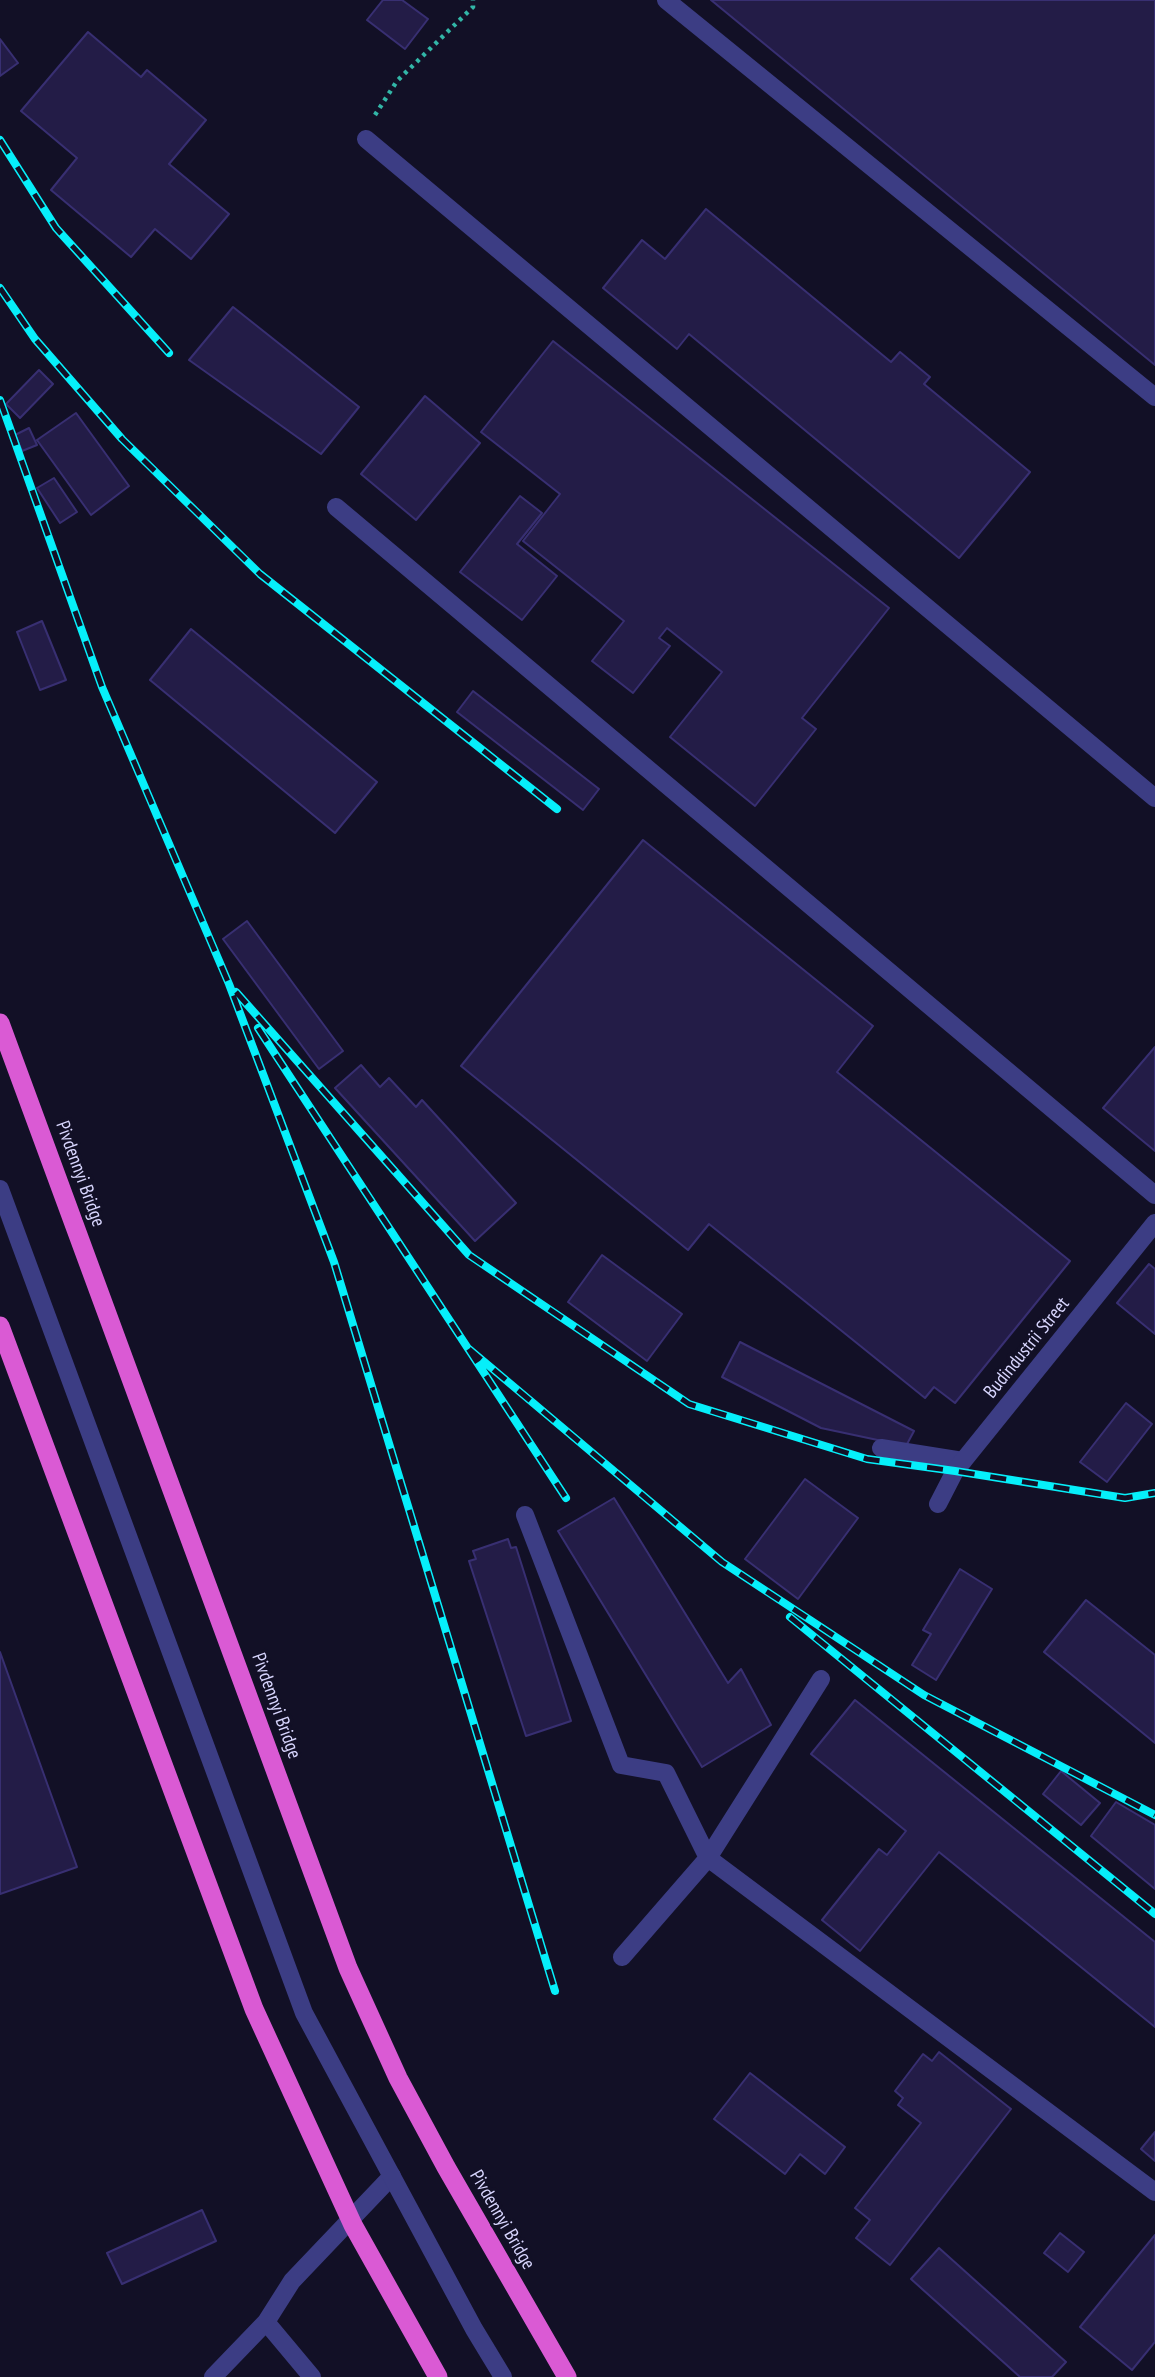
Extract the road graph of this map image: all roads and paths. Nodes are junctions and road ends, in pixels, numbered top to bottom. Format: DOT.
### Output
graph roads {
  1 [pos="473,0"];
  2 [pos="666,0"];
  3 [pos="366,139"];
  4 [pos="1155,397"];
  5 [pos="336,507"];
  6 [pos="1155,798"];
  7 [pos="0,1023"];
  8 [pos="0,1189"];
  9 [pos="1155,1195"];
  10 [pos="1155,1223"];
  11 [pos="0,1326"];
  12 [pos="881,1448"];
  13 [pos="962,1461"];
  14 [pos="938,1504"];
  15 [pos="525,1515"];
  16 [pos="821,1679"];
  17 [pos="708,1858"];
  18 [pos="622,1957"];
  19 [pos="392,2176"];
  20 [pos="1155,2192"];
  21 [pos="266,2322"];
  22 [pos="213,2377"];
  23 [pos="312,2377"];
  24 [pos="438,2377"];
  25 [pos="503,2377"];
  26 [pos="568,2377"];
  1 -- 3 [label="path"];
  2 -- 4 [label="street"];
  3 -- 6 [label="street"];
  5 -- 9 [label="street"];
  7 -- 26 [label="highway, Pivdennyi Bridge"];
  8 -- 19 [label="street"];
  10 -- 13 [label="street, Budindustrii Street"];
  11 -- 24 [label="highway, bridge"];
  12 -- 13 [label="street"];
  13 -- 14 [label="street, Budindustrii Street"];
  15 -- 17 [label="street"];
  16 -- 17 [label="street"];
  17 -- 18 [label="street"];
  17 -- 20 [label="street"];
  19 -- 21 [label="street"];
  19 -- 25 [label="street"];
  21 -- 22 [label="street"];
  21 -- 23 [label="street"];
}
